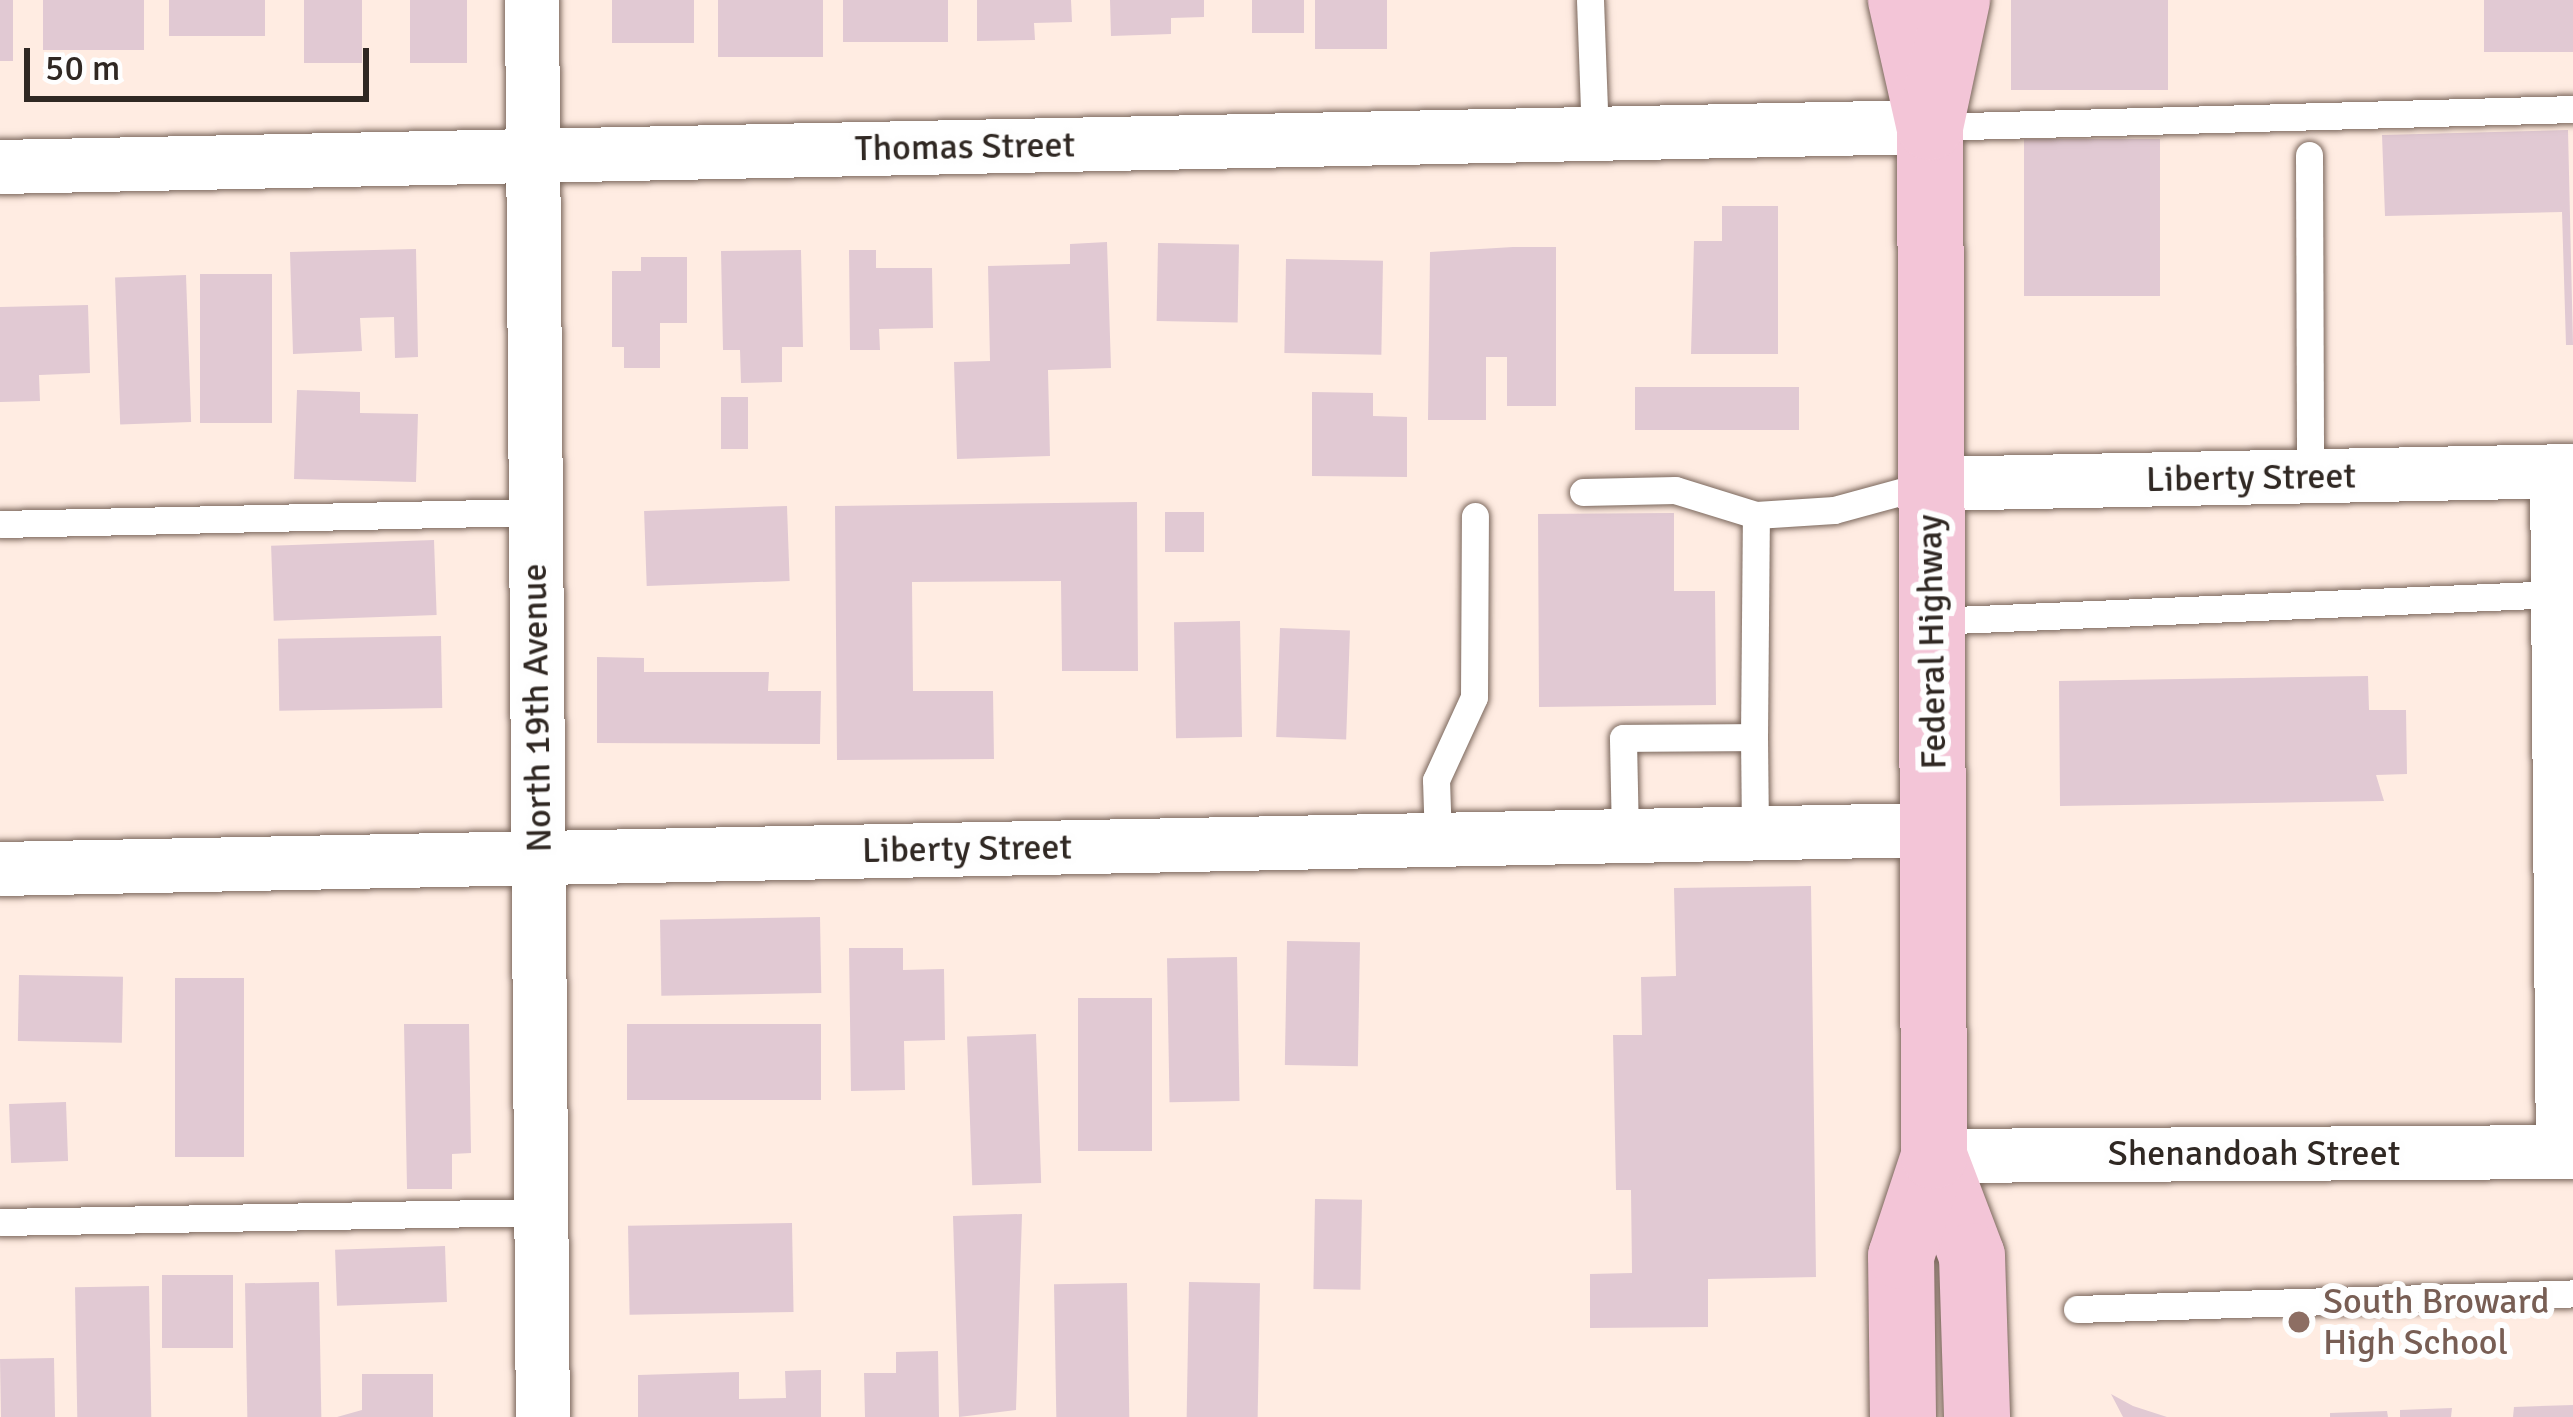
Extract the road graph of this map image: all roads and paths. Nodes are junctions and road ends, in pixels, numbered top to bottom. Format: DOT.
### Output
graph roads {
  1 [pos="532,0"];
  2 [pos="1590,0"];
  3 [pos="1900,0"];
  4 [pos="1957,0"];
  5 [pos="2573,109"];
  6 [pos="1930,127"];
  7 [pos="1595,134"];
  8 [pos="530,155"];
  9 [pos="2309,155"];
  10 [pos="0,167"];
  11 [pos="2565,471"];
  12 [pos="2310,477"];
  13 [pos="1930,484"];
  14 [pos="1583,492"];
  15 [pos="534,512"];
  16 [pos="1474,515"];
  17 [pos="1756,515"];
  18 [pos="0,524"];
  19 [pos="2558,594"];
  20 [pos="1932,621"];
  21 [pos="1754,736"];
  22 [pos="1934,830"];
  23 [pos="1755,834"];
  24 [pos="1625,836"];
  25 [pos="1438,840"];
  26 [pos="539,857"];
  27 [pos="0,869"];
  28 [pos="2568,1152"];
  29 [pos="1934,1156"];
  30 [pos="542,1212"];
  31 [pos="0,1222"];
  32 [pos="2573,1293"];
  33 [pos="2077,1309"];
  34 [pos="544,1417"];
  35 [pos="1903,1417"];
  36 [pos="1977,1417"];
  1 -- 8 [label="street, North 19th Avenue"];
  2 -- 7 [label="lane"];
  3 -- 6 [label="main road, Federal Highway"];
  4 -- 6 [label="main road, Federal Highway"];
  5 -- 6 [label="lane"];
  6 -- 7 [label="street, Thomas Street"];
  6 -- 13 [label="main road, Federal Highway"];
  7 -- 8 [label="street, Thomas Street"];
  8 -- 10 [label="street, Thomas Street"];
  8 -- 15 [label="street, North 19th Avenue"];
  9 -- 12 [label="lane"];
  11 -- 12 [label="street, Liberty Street"];
  11 -- 19 [label="street"];
  12 -- 13 [label="street, Liberty Street"];
  13 -- 17 [label="lane"];
  13 -- 20 [label="main road, Federal Highway"];
  14 -- 17 [label="lane"];
  15 -- 18 [label="lane"];
  15 -- 26 [label="street, North 19th Avenue"];
  16 -- 25 [label="lane"];
  17 -- 21 [label="lane"];
  19 -- 20 [label="lane"];
  19 -- 28 [label="street"];
  20 -- 22 [label="main road, Federal Highway"];
  21 -- 23 [label="lane"];
  21 -- 24 [label="lane"];
  22 -- 23 [label="street, Liberty Street"];
  22 -- 29 [label="main road, Federal Highway"];
  23 -- 24 [label="street, Liberty Street"];
  24 -- 25 [label="street, Liberty Street"];
  25 -- 26 [label="street, Liberty Street"];
  26 -- 27 [label="street, Liberty Street"];
  26 -- 30 [label="street, North 19th Avenue"];
  28 -- 29 [label="street, Shenandoah Street"];
  29 -- 35 [label="main road, Federal Highway"];
  29 -- 36 [label="main road, Federal Highway"];
  30 -- 31 [label="lane"];
  30 -- 34 [label="street, North 19th Avenue"];
  32 -- 33 [label="lane"];
}
